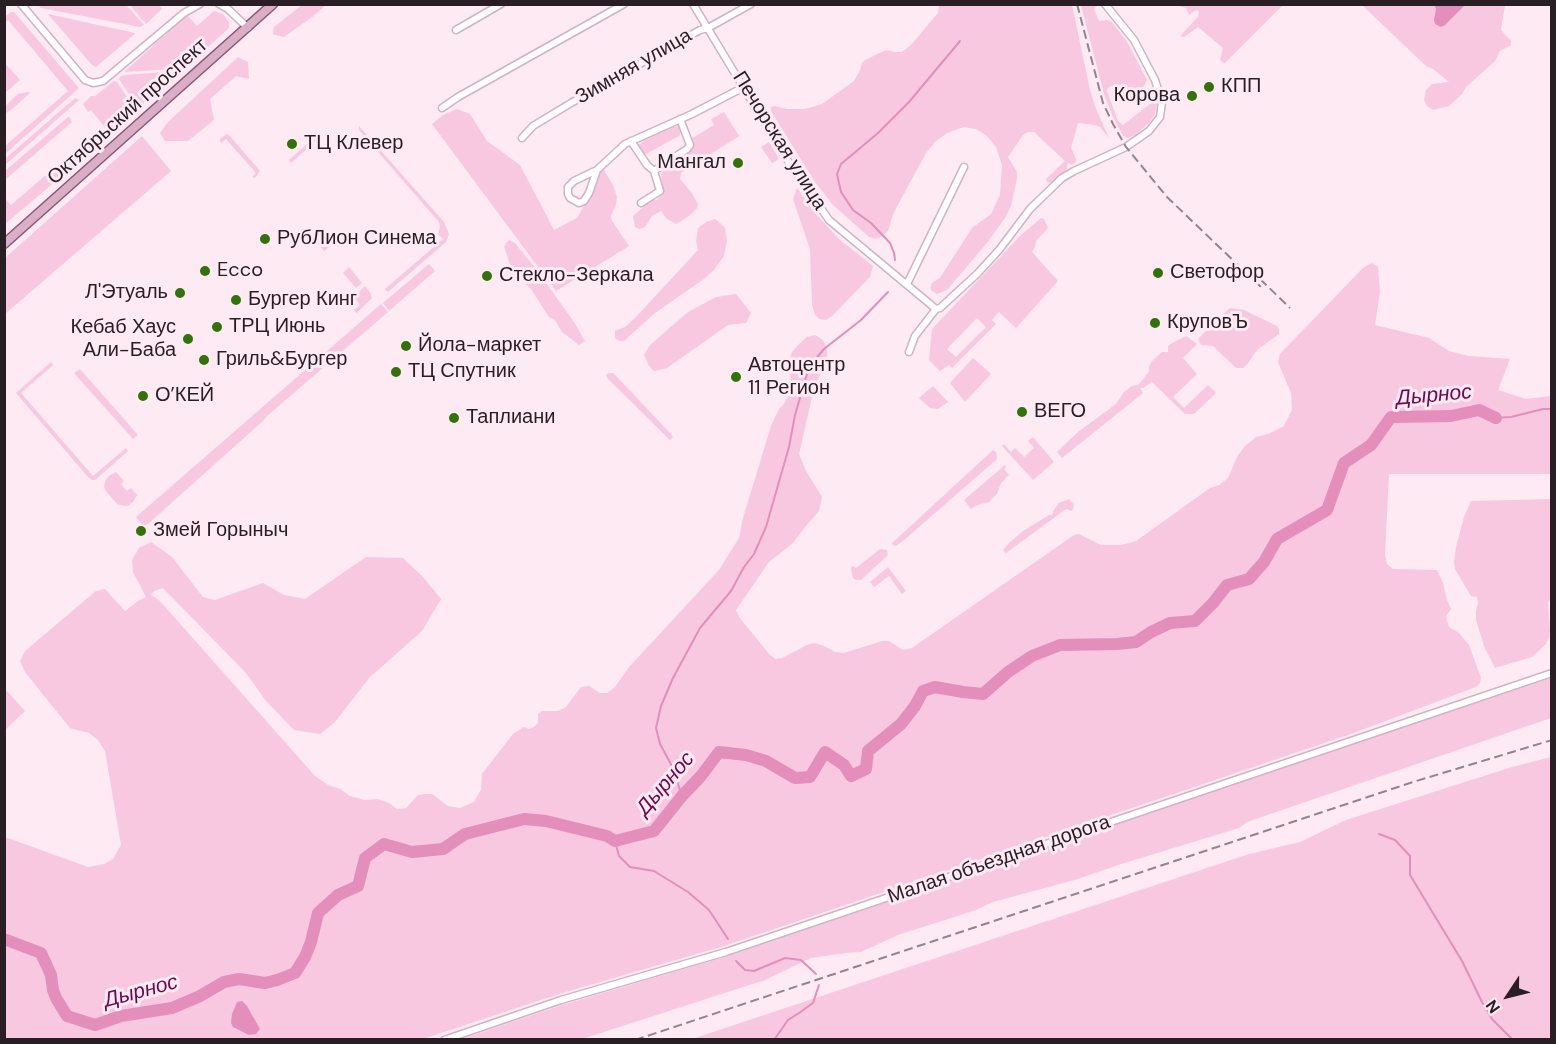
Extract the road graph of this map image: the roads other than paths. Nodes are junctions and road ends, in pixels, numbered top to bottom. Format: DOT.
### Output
graph roads {
  1 [pos="21,4"];
  2 [pos="200,4"];
  3 [pos="219,4"];
  4 [pos="273,4"];
  5 [pos="501,4"];
  6 [pos="624,4"];
  7 [pos="693,4"];
  8 [pos="751,4"];
  9 [pos="1105,4"];
  10 [pos="248,28"];
  11 [pos="708,28"];
  12 [pos="456,30"];
  13 [pos="744,87"];
  14 [pos="442,108"];
  15 [pos="680,119"];
  16 [pos="522,138"];
  17 [pos="631,141"];
  18 [pos="964,167"];
  19 [pos="597,170"];
  20 [pos="654,171"];
  21 [pos="641,203"];
  22 [pos="4,244"];
  23 [pos="907,284"];
  24 [pos="938,308"];
  25 [pos="909,352"];
  26 [pos="1551,673"];
  27 [pos="444,1040"];
  1 -- 2 [label="street"];
  3 -- 10 [label="street"];
  4 -- 10 [label="main road, Октябрьский проспект"];
  5 -- 12 [label="street"];
  6 -- 14 [label="street"];
  7 -- 11 [label="street, Печорская улица"];
  8 -- 11 [label="street, Зимняя улица"];
  9 -- 24 [label="street"];
  10 -- 22 [label="main road, Октябрьский проспект"];
  11 -- 13 [label="street, Печорская улица"];
  11 -- 16 [label="street, Зимняя улица"];
  13 -- 15 [label="street"];
  13 -- 23 [label="street, Печорская улица"];
  15 -- 17 [label="street"];
  15 -- 20 [label="street"];
  17 -- 19 [label="street"];
  17 -- 20 [label="street"];
  18 -- 23 [label="street"];
  19 -- 19 [label="street"];
  20 -- 21 [label="street"];
  23 -- 24 [label="street, Печорская улица"];
  24 -- 25 [label="street"];
  26 -- 27 [label="street, Малая объездная дорога"];
}
